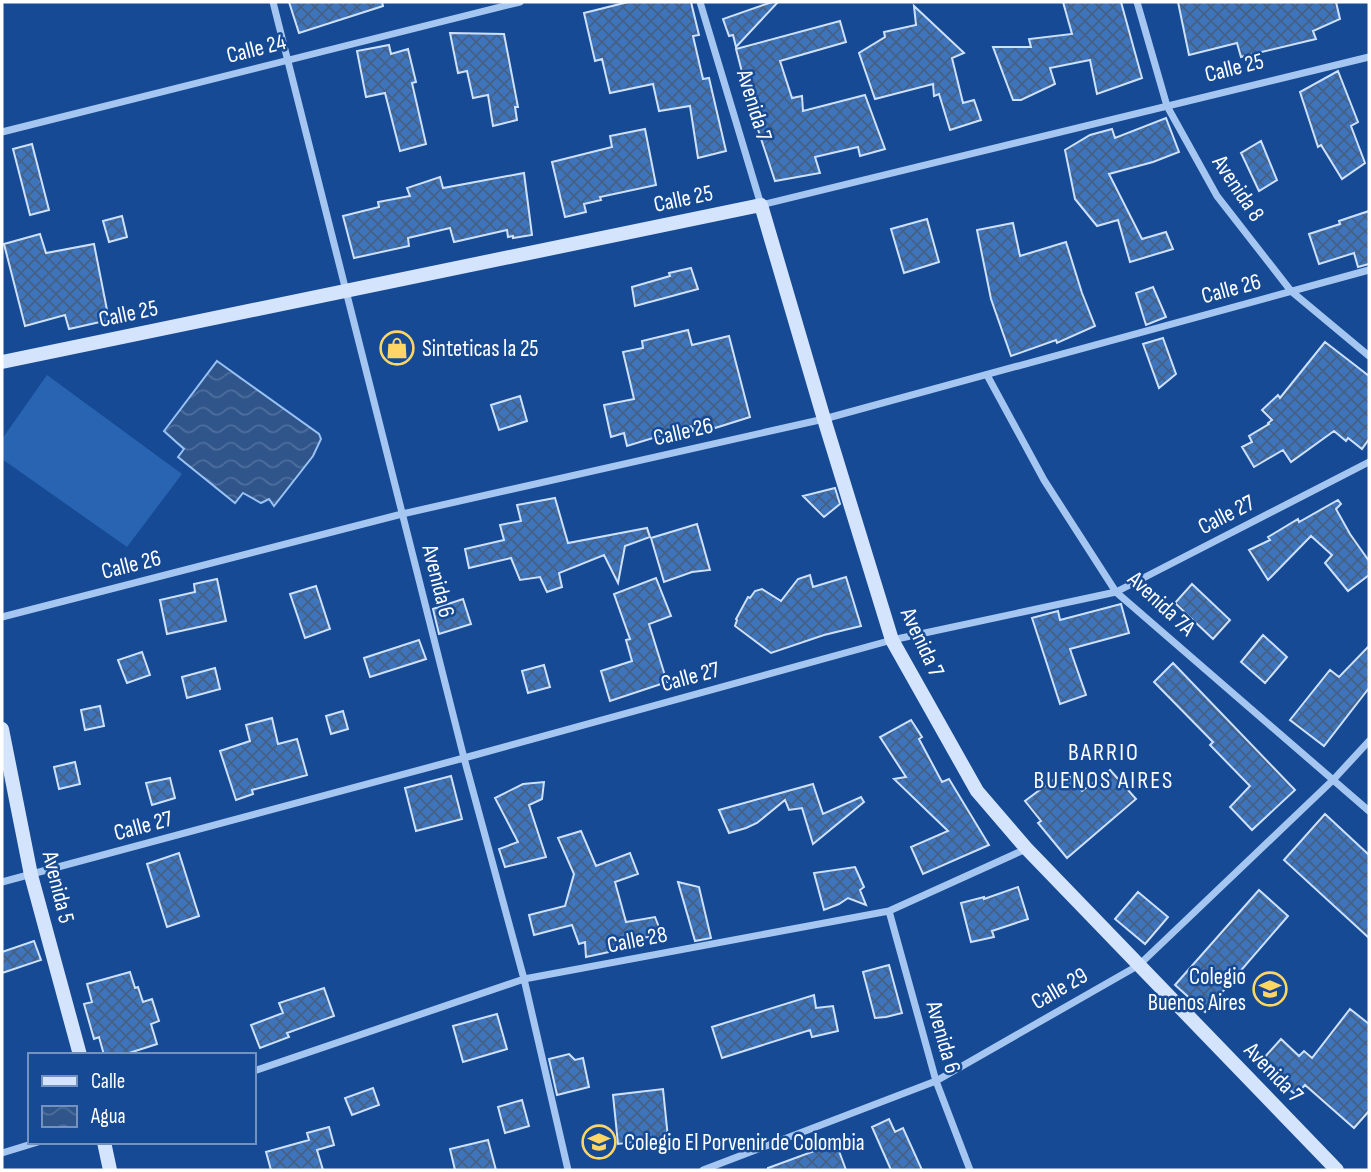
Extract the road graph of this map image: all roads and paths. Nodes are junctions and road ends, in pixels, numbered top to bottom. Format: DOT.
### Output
graph roads {
  1 [pos="273,2"];
  2 [pos="520,2"];
  3 [pos="700,2"];
  4 [pos="1137,2"];
  5 [pos="1369,57"];
  6 [pos="288,60"];
  7 [pos="1167,106"];
  8 [pos="2,132"];
  9 [pos="761,205"];
  10 [pos="1369,270"];
  11 [pos="346,290"];
  12 [pos="1291,291"];
  13 [pos="1369,356"];
  14 [pos="2,362"];
  15 [pos="987,375"];
  16 [pos="824,419"];
  17 [pos="1369,462"];
  18 [pos="402,514"];
  19 [pos="1116,592"];
  20 [pos="2,617"];
  21 [pos="892,640"];
  22 [pos="2,729"];
  23 [pos="1369,741"];
  24 [pos="464,758"];
  25 [pos="1334,779"];
  26 [pos="1369,811"];
  27 [pos="1026,848"];
  28 [pos="31,875"];
  29 [pos="2,882"];
  30 [pos="888,911"];
  31 [pos="1139,965"];
  32 [pos="524,979"];
  33 [pos="79,1053"];
  34 [pos="256,1070"];
  35 [pos="936,1081"];
  36 [pos="31,1144"];
  37 [pos="104,1144"];
  38 [pos="2,1153"];
  39 [pos="110,1170"];
  40 [pos="568,1170"];
  41 [pos="703,1170"];
  42 [pos="970,1170"];
  43 [pos="1338,1170"];
  1 -- 6 [label="street, Avenida 6"];
  2 -- 6 [label="street, Calle 24"];
  3 -- 9 [label="street, Avenida 7"];
  4 -- 7 [label="street, Avenida 8"];
  5 -- 7 [label="street, Calle 25"];
  6 -- 8 [label="street, Calle 24"];
  6 -- 11 [label="street, Avenida 6"];
  7 -- 9 [label="street, Calle 25"];
  7 -- 12 [label="street, Avenida 8"];
  9 -- 11 [label="street, Calle 25"];
  9 -- 16 [label="street, Avenida 7"];
  10 -- 12 [label="street, Calle 26"];
  11 -- 14 [label="street, Calle 25"];
  11 -- 18 [label="street, Avenida 6"];
  12 -- 13 [label="street, Avenida 8"];
  12 -- 15 [label="street, Calle 26"];
  15 -- 16 [label="street, Calle 26"];
  15 -- 19 [label="street, Avenida 7A"];
  16 -- 18 [label="street, Calle 26"];
  16 -- 21 [label="street, Avenida 7"];
  17 -- 19 [label="street, Calle 27"];
  18 -- 20 [label="street, Calle 26"];
  18 -- 24 [label="street, Avenida 6"];
  19 -- 21 [label="street, Calle 27"];
  19 -- 25 [label="street, Avenida 7A"];
  21 -- 24 [label="street, Calle 27"];
  21 -- 27 [label="street, Avenida 7"];
  22 -- 28 [label="street, Avenida 5"];
  23 -- 25 [label="street, Calle 29"];
  24 -- 28 [label="street, Calle 27"];
  24 -- 32 [label="street, Avenida 6"];
  25 -- 26 [label="street, Avenida 7A"];
  25 -- 31 [label="street, Calle 29"];
  27 -- 30 [label="street, Calle 28"];
  27 -- 31 [label="street, Avenida 7"];
  28 -- 29 [label="street, Calle 27"];
  28 -- 33 [label="street, Avenida 5"];
  30 -- 32 [label="street, Calle 28"];
  30 -- 35 [label="street, Avenida 6"];
  31 -- 35 [label="street, Calle 29"];
  31 -- 43 [label="street, Avenida 7"];
  32 -- 34 [label="street, Calle 28"];
  32 -- 40 [label="street, Avenida 6"];
  35 -- 41 [label="street, Calle 29"];
  35 -- 42 [label="street, Avenida 6"];
  36 -- 38 [label="street"];
  37 -- 39 [label="street"];
}
